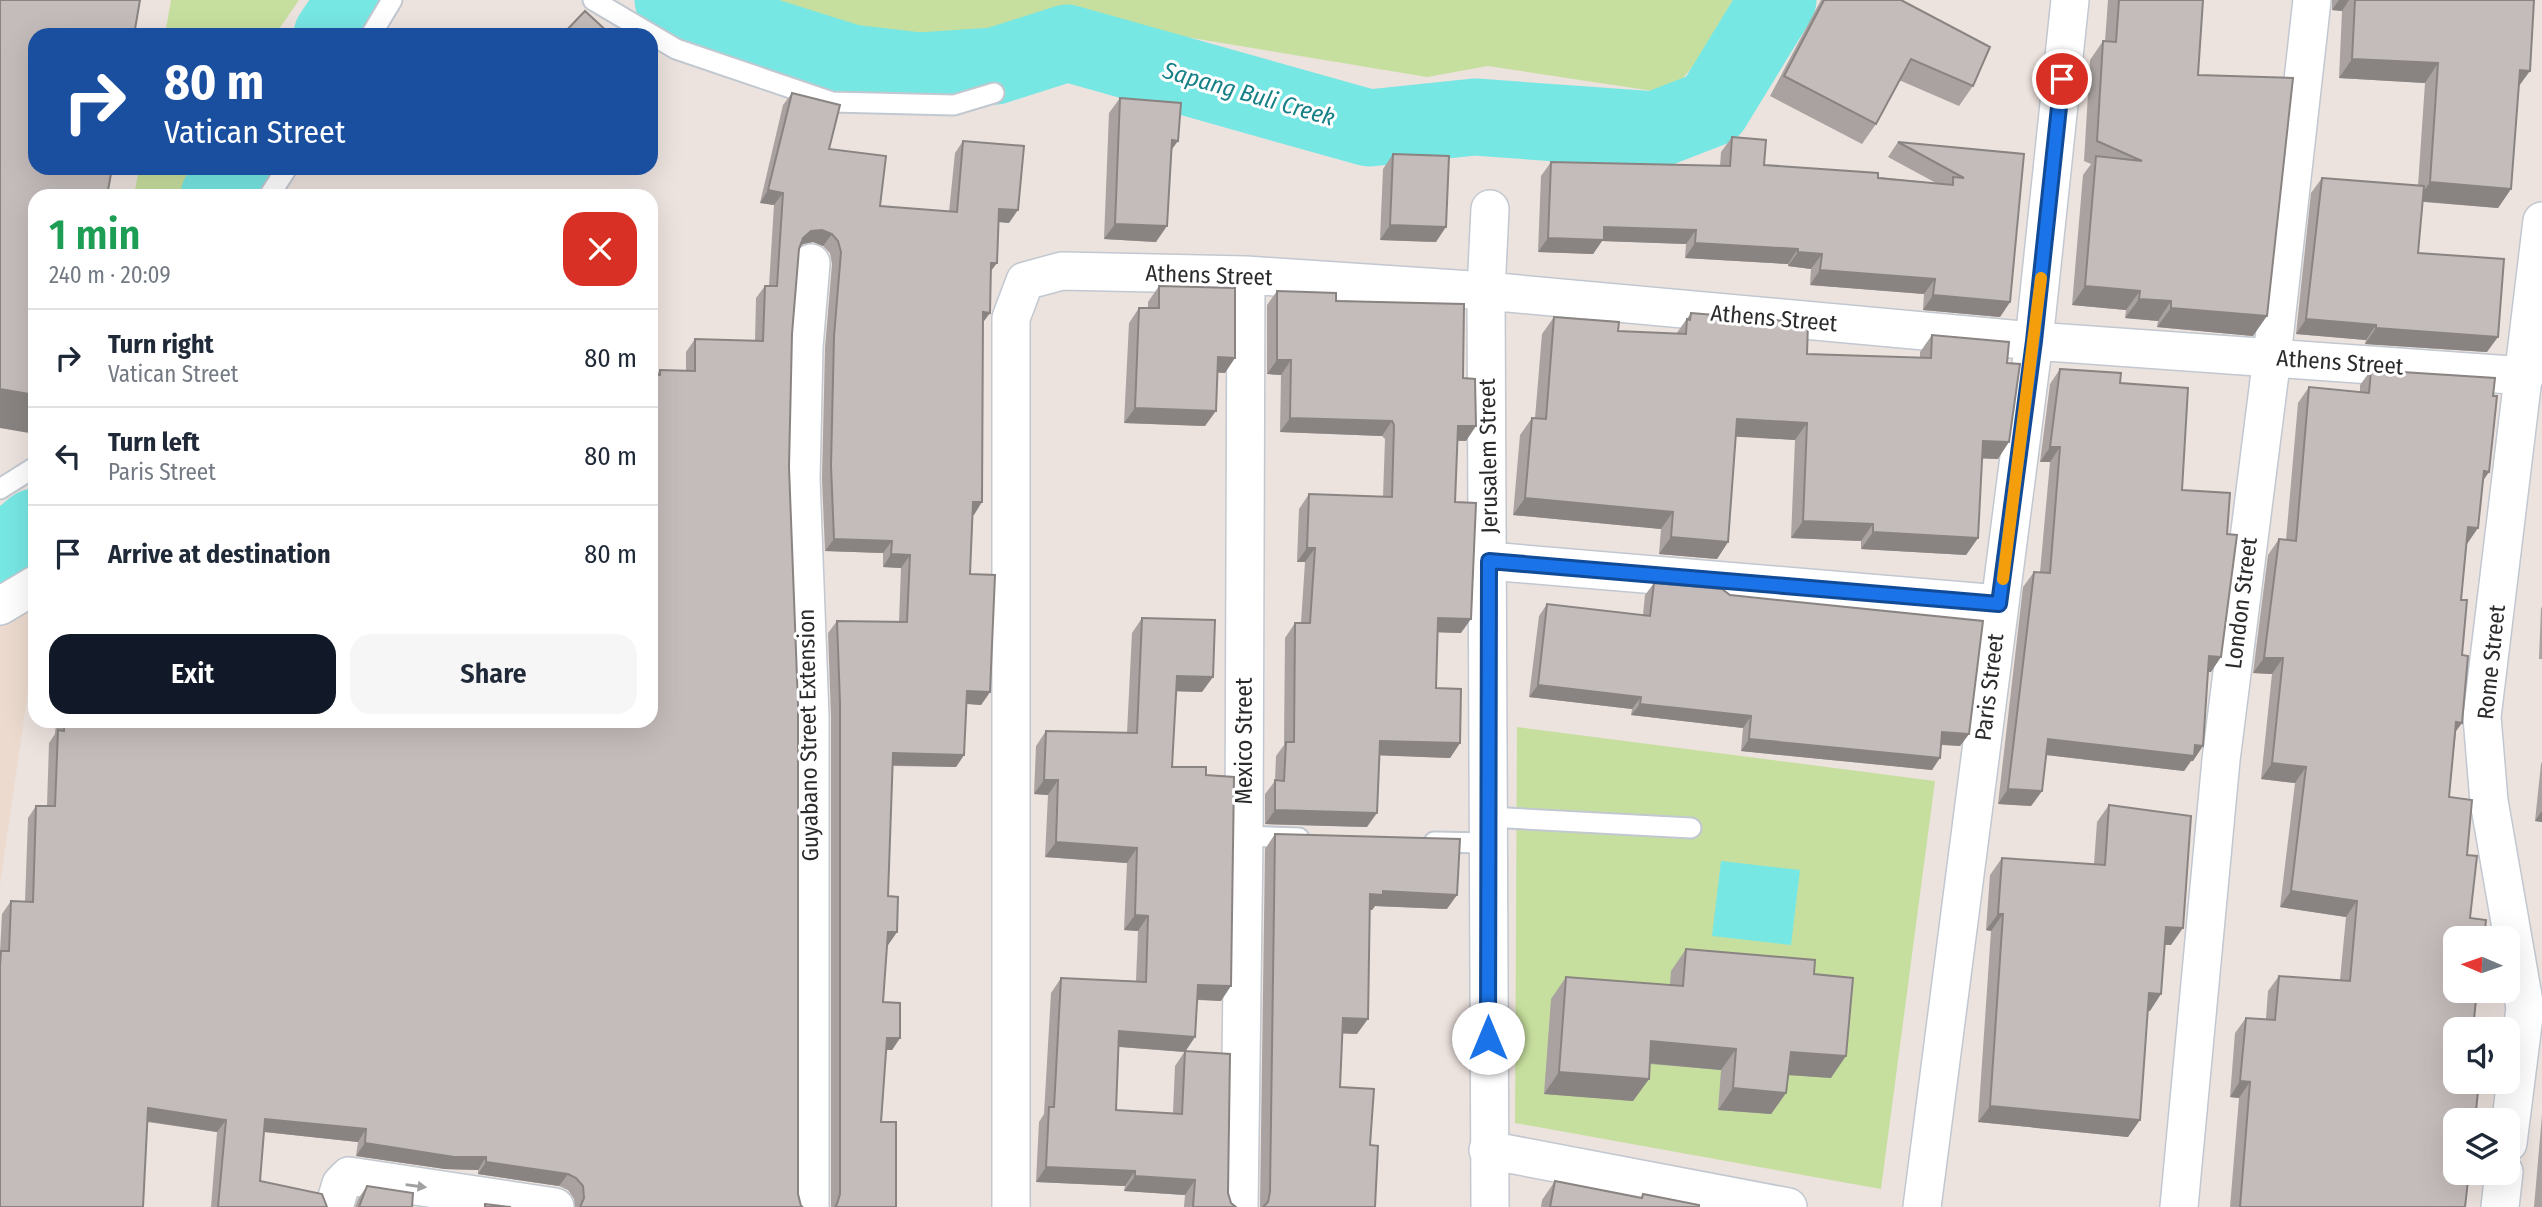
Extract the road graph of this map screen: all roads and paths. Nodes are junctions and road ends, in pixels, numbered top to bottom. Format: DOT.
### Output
graph roads {
  1 [pos="392,0"];
  2 [pos="593,0"];
  3 [pos="2070,0"];
  4 [pos="2312,0"];
  5 [pos="375,28"];
  6 [pos="640,28"];
  7 [pos="658,38"];
  8 [pos="994,93"];
  9 [pos="1490,209"];
  10 [pos="2542,221"];
  11 [pos="811,263"];
  12 [pos="1246,275"];
  13 [pos="1486,291"];
  14 [pos="2034,341"];
  15 [pos="2272,356"];
  16 [pos="2525,376"];
  17 [pos="28,471"];
  18 [pos="0,489"];
  19 [pos="1489,561"];
  20 [pos="28,588"];
  21 [pos="1999,604"];
  22 [pos="0,606"];
  23 [pos="1691,828"];
  24 [pos="1489,830"];
  25 [pos="1244,836"];
  26 [pos="1312,838"];
  27 [pos="1421,841"];
  28 [pos="2512,1108"];
  29 [pos="1488,1150"];
  30 [pos="2503,1185"];
  31 [pos="554,1206"];
  32 [pos="334,1207"];
  33 [pos="810,1207"];
  34 [pos="1011,1207"];
  35 [pos="1238,1207"];
  36 [pos="1490,1207"];
  37 [pos="1788,1207"];
  38 [pos="1922,1207"];
  39 [pos="2179,1207"];
  40 [pos="2500,1207"];
  1 -- 5 [label="lane"];
  2 -- 6 [label="lane"];
  3 -- 14 [label="street, Paris Street"];
  4 -- 15 [label="street, London Street"];
  7 -- 8 [label="lane"];
  9 -- 13 [label="street, Jerusalem Street"];
  10 -- 16 [label="street, Rome Street"];
  11 -- 33 [label="street, Guyabano Street Extension"];
  12 -- 13 [label="street, Athens Street"];
  12 -- 25 [label="street, Mexico Street"];
  12 -- 34 [label="street, Athens Street"];
  13 -- 14 [label="street, Athens Street"];
  13 -- 19 [label="street, Jerusalem Street"];
  14 -- 15 [label="street, Athens Street"];
  14 -- 21 [label="street, Paris Street"];
  15 -- 16 [label="street, Athens Street"];
  15 -- 39 [label="street, London Street"];
  16 -- 28 [label="street, Rome Street"];
  17 -- 18 [label="lane"];
  19 -- 21 [label="street"];
  19 -- 24 [label="street, Jerusalem Street"];
  20 -- 22 [label="street"];
  21 -- 38 [label="street, Paris Street"];
  23 -- 24 [label="lane"];
  24 -- 27 [label="lane"];
  24 -- 29 [label="street, Jerusalem Street"];
  25 -- 26 [label="lane"];
  25 -- 35 [label="street, Mexico Street"];
  29 -- 36 [label="street, Jerusalem Street"];
  29 -- 37 [label="street"];
  30 -- 40 [label="street"];
  32 -- 31 [label="street, one-way"];
}
